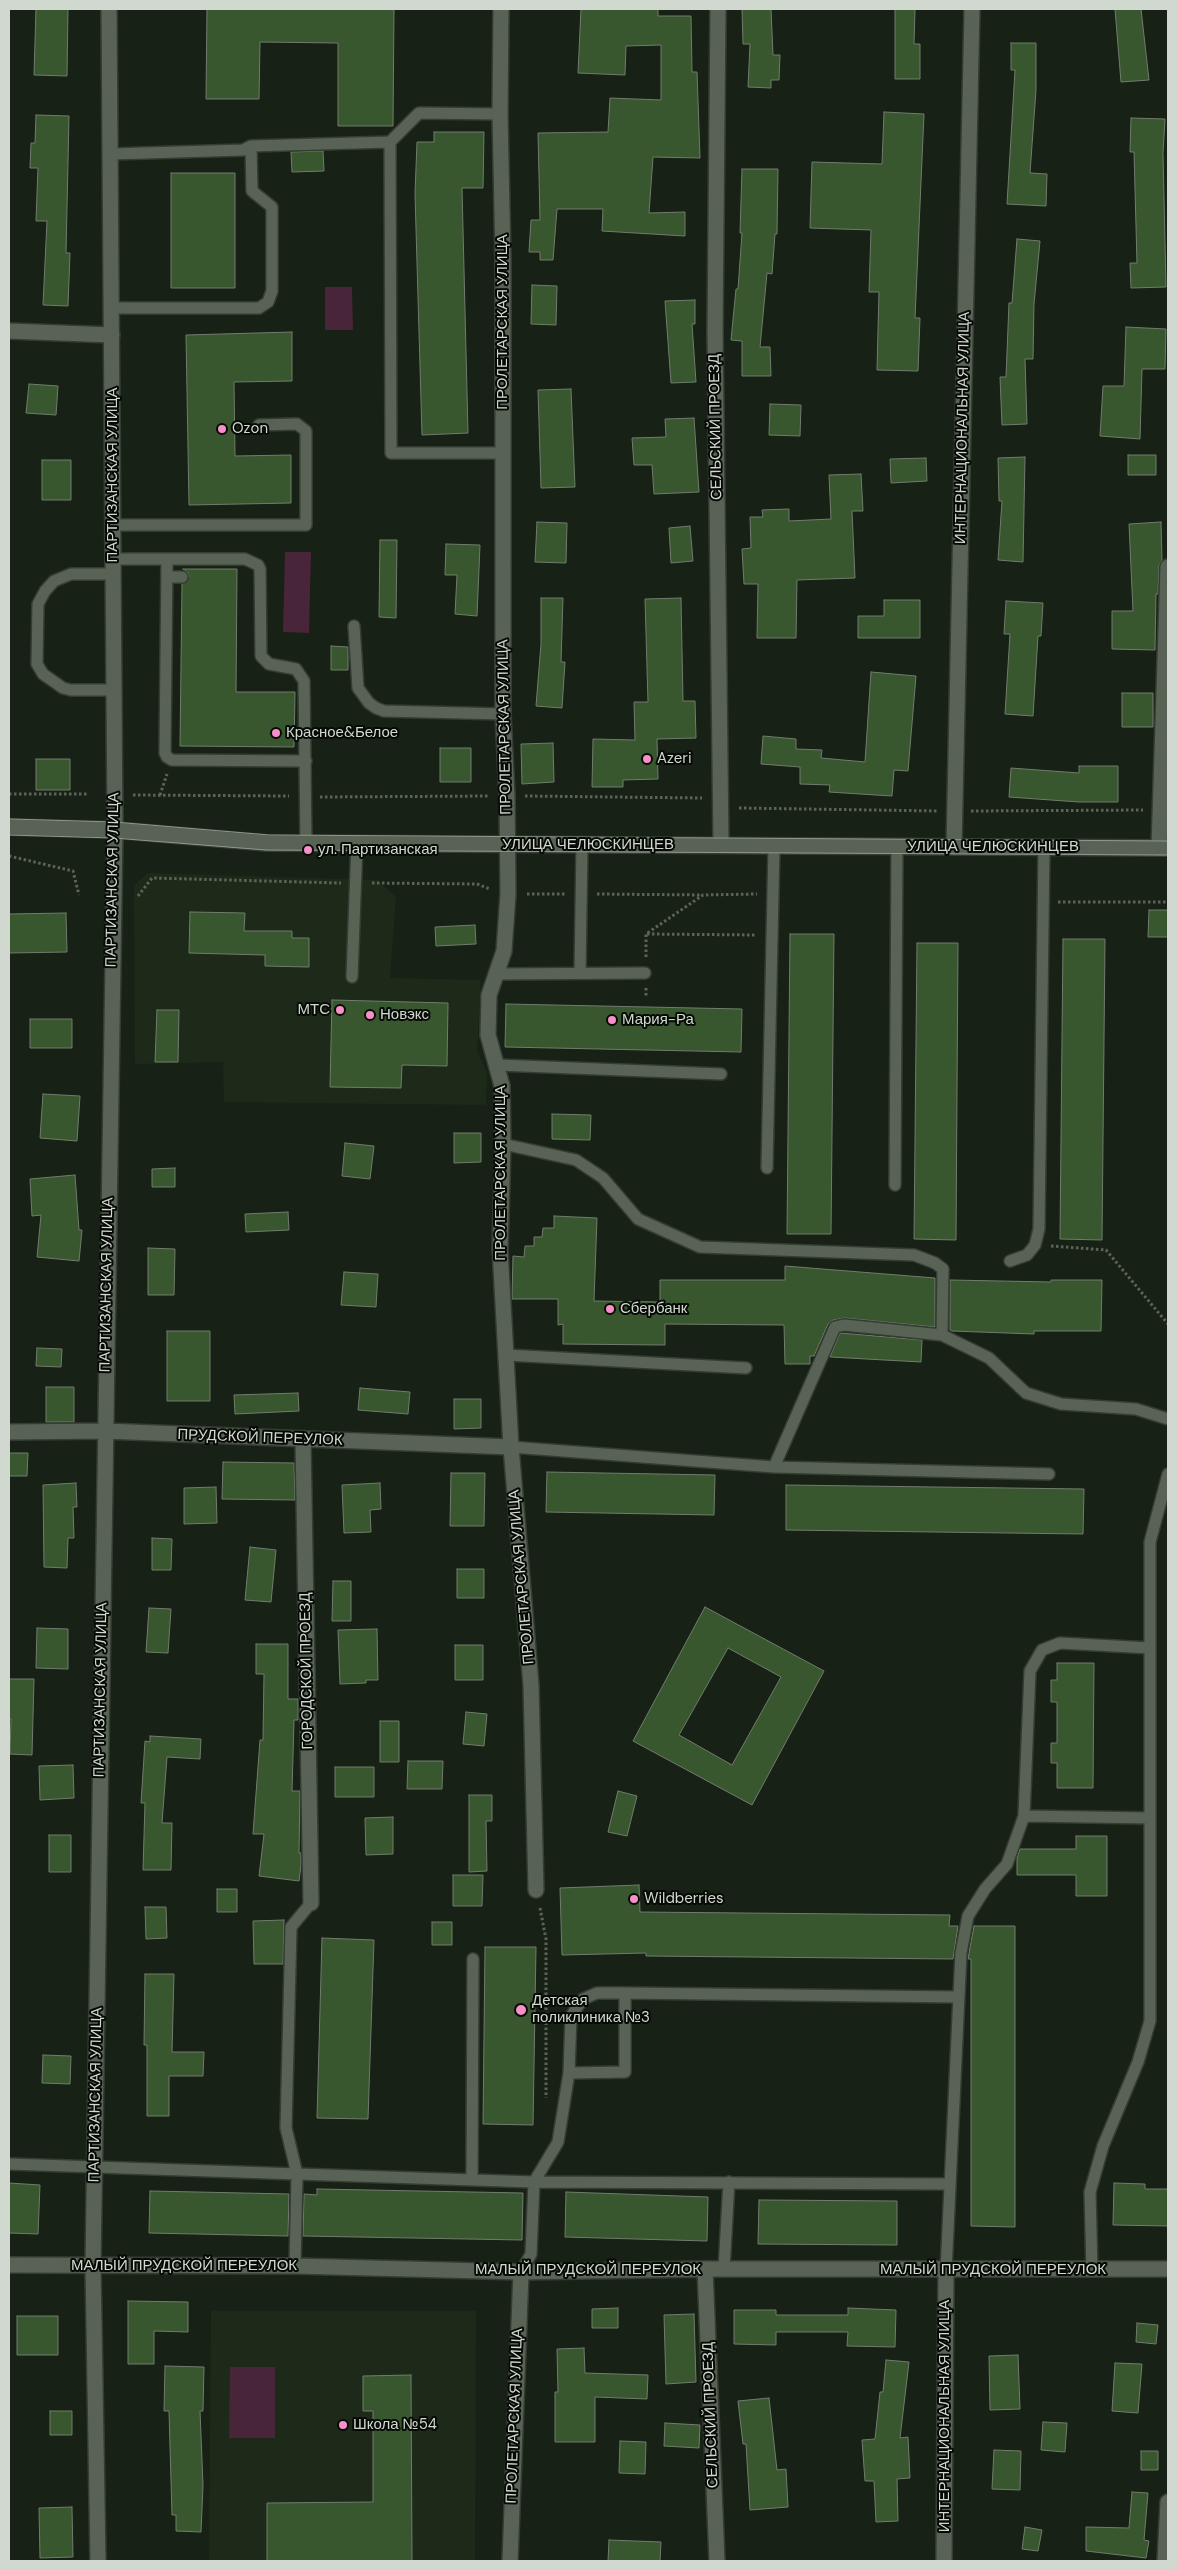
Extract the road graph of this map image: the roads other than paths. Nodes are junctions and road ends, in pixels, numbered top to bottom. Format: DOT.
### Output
graph roads {
  1 [pos="109,9"];
  2 [pos="501,9"];
  3 [pos="718,9"];
  4 [pos="972,9"];
  5 [pos="500,114"];
  6 [pos="390,142"];
  7 [pos="251,146"];
  8 [pos="111,154"];
  9 [pos="112,308"];
  10 [pos="9,331"];
  11 [pos="112,335"];
  12 [pos="259,425"];
  13 [pos="503,453"];
  14 [pos="113,525"];
  15 [pos="167,559"];
  16 [pos="114,567"];
  17 [pos="1168,567"];
  18 [pos="166,577"];
  19 [pos="182,577"];
  20 [pos="354,626"];
  21 [pos="115,690"];
  22 [pos="503,714"];
  23 [pos="306,761"];
  24 [pos="9,827"];
  25 [pos="115,830"];
  26 [pos="306,843"];
  27 [pos="357,843"];
  28 [pos="508,844"];
  29 [pos="582,845"];
  30 [pos="721,845"];
  31 [pos="774,846"];
  32 [pos="897,847"];
  33 [pos="954,847"];
  34 [pos="1044,847"];
  35 [pos="1164,848"];
  36 [pos="580,973"];
  37 [pos="645,973"];
  38 [pos="496,974"];
  39 [pos="352,977"];
  40 [pos="498,1065"];
  41 [pos="721,1074"];
  42 [pos="504,1144"];
  43 [pos="767,1168"];
  44 [pos="895,1186"];
  45 [pos="1010,1261"];
  46 [pos="942,1335"];
  47 [pos="506,1355"];
  48 [pos="746,1368"];
  49 [pos="1168,1419"];
  50 [pos="9,1432"];
  51 [pos="105,1432"];
  52 [pos="303,1440"];
  53 [pos="511,1447"];
  54 [pos="774,1467"];
  55 [pos="1049,1474"];
  56 [pos="1168,1474"];
  57 [pos="1150,1648"];
  58 [pos="1024,1816"];
  59 [pos="1150,1818"];
  60 [pos="536,1890"];
  61 [pos="311,1903"];
  62 [pos="474,1959"];
  63 [pos="625,1993"];
  64 [pos="959,1997"];
  65 [pos="569,2073"];
  66 [pos="9,2164"];
  67 [pos="95,2167"];
  68 [pos="297,2174"];
  69 [pos="472,2180"];
  70 [pos="534,2182"];
  71 [pos="729,2182"];
  72 [pos="950,2184"];
  73 [pos="9,2265"];
  74 [pos="93,2266"];
  75 [pos="296,2266"];
  76 [pos="706,2269"];
  77 [pos="724,2269"];
  78 [pos="1168,2269"];
  79 [pos="946,2271"];
  80 [pos="1092,2271"];
  81 [pos="521,2272"];
  82 [pos="1168,2502"];
  83 [pos="98,2561"];
  84 [pos="510,2561"];
  85 [pos="717,2561"];
  86 [pos="944,2561"];
  87 [pos="1165,2561"];
  1 -- 8 [label="street, ПАРТИЗАНСКАЯ УЛИЦА"];
  2 -- 5 [label="street, ПРОЛЕТАРСКАЯ УЛИЦА"];
  3 -- 30 [label="street, СЕЛЬСКИЙ ПРОЕЗД"];
  4 -- 33 [label="street, ИНТЕРНАЦИОНАЛЬНАЯ УЛИЦА"];
  5 -- 6 [label="lane"];
  5 -- 13 [label="street, ПРОЛЕТАРСКАЯ УЛИЦА"];
  6 -- 7 [label="lane"];
  6 -- 13 [label="lane"];
  7 -- 8 [label="lane"];
  7 -- 9 [label="lane"];
  8 -- 9 [label="street, ПАРТИЗАНСКАЯ УЛИЦА"];
  9 -- 11 [label="street, ПАРТИЗАНСКАЯ УЛИЦА"];
  10 -- 11 [label="street"];
  11 -- 14 [label="street, ПАРТИЗАНСКАЯ УЛИЦА"];
  12 -- 14 [label="lane"];
  13 -- 22 [label="street, ПРОЛЕТАРСКАЯ УЛИЦА"];
  14 -- 16 [label="street, ПАРТИЗАНСКАЯ УЛИЦА"];
  15 -- 16 [label="lane"];
  15 -- 18 [label="lane"];
  15 -- 23 [label="lane"];
  16 -- 21 [label="street, ПАРТИЗАНСКАЯ УЛИЦА"];
  16 -- 21 [label="lane"];
  17 -- 35 [label="street"];
  18 -- 19 [label="lane"];
  18 -- 23 [label="lane"];
  20 -- 22 [label="lane"];
  21 -- 25 [label="street, ПАРТИЗАНСКАЯ УЛИЦА"];
  22 -- 28 [label="street, ПРОЛЕТАРСКАЯ УЛИЦА"];
  23 -- 26 [label="lane"];
  24 -- 25 [label="street, УЛИЦА ЧЕЛЮСКИНЦЕВ"];
  25 -- 26 [label="street, УЛИЦА ЧЕЛЮСКИНЦЕВ"];
  25 -- 51 [label="street, ПАРТИЗАНСКАЯ УЛИЦА"];
  26 -- 27 [label="street, УЛИЦА ЧЕЛЮСКИНЦЕВ"];
  27 -- 28 [label="street, УЛИЦА ЧЕЛЮСКИНЦЕВ"];
  27 -- 39 [label="lane"];
  28 -- 29 [label="street, УЛИЦА ЧЕЛЮСКИНЦЕВ"];
  28 -- 38 [label="street, ПРОЛЕТАРСКАЯ УЛИЦА"];
  29 -- 30 [label="street, УЛИЦА ЧЕЛЮСКИНЦЕВ"];
  29 -- 36 [label="lane"];
  30 -- 31 [label="street, УЛИЦА ЧЕЛЮСКИНЦЕВ"];
  31 -- 32 [label="street, УЛИЦА ЧЕЛЮСКИНЦЕВ"];
  31 -- 43 [label="lane"];
  32 -- 33 [label="street, УЛИЦА ЧЕЛЮСКИНЦЕВ"];
  32 -- 44 [label="lane"];
  33 -- 34 [label="street, УЛИЦА ЧЕЛЮСКИНЦЕВ"];
  34 -- 35 [label="street, УЛИЦА ЧЕЛЮСКИНЦЕВ"];
  34 -- 45 [label="lane"];
  36 -- 37 [label="lane"];
  36 -- 38 [label="lane"];
  38 -- 40 [label="street, ПРОЛЕТАРСКАЯ УЛИЦА"];
  40 -- 41 [label="lane"];
  40 -- 42 [label="street, ПРОЛЕТАРСКАЯ УЛИЦА"];
  42 -- 46 [label="lane"];
  42 -- 47 [label="street, ПРОЛЕТАРСКАЯ УЛИЦА"];
  46 -- 49 [label="lane"];
  46 -- 54 [label="lane"];
  47 -- 48 [label="lane"];
  47 -- 53 [label="street, ПРОЛЕТАРСКАЯ УЛИЦА"];
  50 -- 51 [label="street, ПРУДСКОЙ ПЕРЕУЛОК"];
  51 -- 52 [label="street, ПРУДСКОЙ ПЕРЕУЛОК"];
  51 -- 67 [label="street, ПАРТИЗАНСКАЯ УЛИЦА"];
  52 -- 53 [label="street, ПРУДСКОЙ ПЕРЕУЛОК"];
  52 -- 61 [label="street, ГОРОДСКОЙ ПРОЕЗД"];
  53 -- 54 [label="lane"];
  53 -- 60 [label="street, ПРОЛЕТАРСКАЯ УЛИЦА"];
  54 -- 55 [label="lane"];
  56 -- 57 [label="lane"];
  57 -- 58 [label="lane"];
  57 -- 59 [label="lane"];
  58 -- 59 [label="lane"];
  58 -- 64 [label="lane"];
  59 -- 80 [label="lane"];
  61 -- 68 [label="lane"];
  62 -- 69 [label="lane"];
  63 -- 64 [label="lane"];
  63 -- 65 [label="lane"];
  63 -- 65 [label="lane"];
  64 -- 72 [label="lane"];
  65 -- 70 [label="lane"];
  66 -- 67 [label="lane"];
  67 -- 68 [label="lane"];
  67 -- 74 [label="street, ПАРТИЗАНСКАЯ УЛИЦА"];
  68 -- 69 [label="lane"];
  68 -- 75 [label="lane"];
  69 -- 70 [label="lane"];
  70 -- 71 [label="lane"];
  70 -- 81 [label="lane"];
  71 -- 72 [label="lane"];
  71 -- 77 [label="lane"];
  72 -- 79 [label="lane"];
  73 -- 74 [label="street, МАЛЫЙ ПРУДСКОЙ ПЕРЕУЛОК"];
  74 -- 75 [label="street, МАЛЫЙ ПРУДСКОЙ ПЕРЕУЛОК"];
  74 -- 83 [label="street, ПАРТИЗАНСКАЯ УЛИЦА"];
  75 -- 81 [label="street, МАЛЫЙ ПРУДСКОЙ ПЕРЕУЛОК"];
  76 -- 77 [label="street, МАЛЫЙ ПРУДСКОЙ ПЕРЕУЛОК"];
  76 -- 81 [label="street, МАЛЫЙ ПРУДСКОЙ ПЕРЕУЛОК"];
  76 -- 85 [label="street, СЕЛЬСКИЙ ПРОЕЗД"];
  77 -- 79 [label="street, МАЛЫЙ ПРУДСКОЙ ПЕРЕУЛОК"];
  78 -- 80 [label="street, МАЛЫЙ ПРУДСКОЙ ПЕРЕУЛОК"];
  79 -- 80 [label="street, МАЛЫЙ ПРУДСКОЙ ПЕРЕУЛОК"];
  79 -- 86 [label="street, ИНТЕРНАЦИОНАЛЬНАЯ УЛИЦА"];
  81 -- 84 [label="street, ПРОЛЕТАРСКАЯ УЛИЦА"];
  82 -- 87 [label="street"];
}
